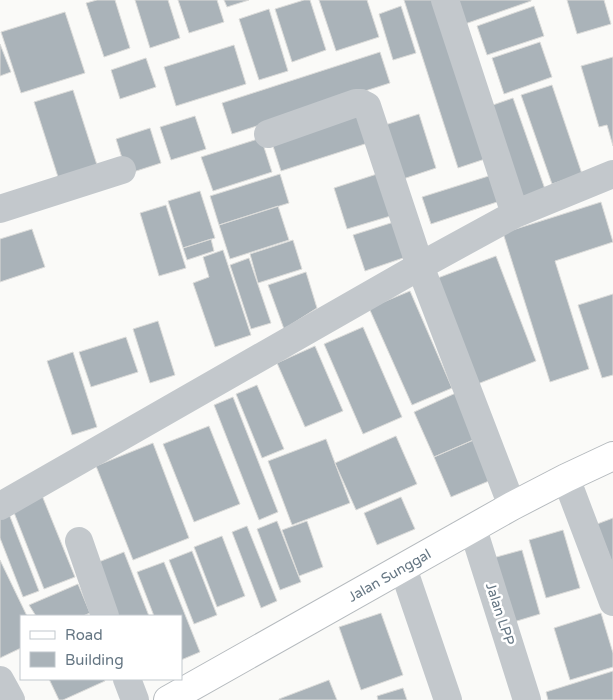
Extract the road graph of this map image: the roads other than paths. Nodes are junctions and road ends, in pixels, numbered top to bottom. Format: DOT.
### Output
graph roads {
  1 [pos="445,0"];
  2 [pos="268,134"];
  3 [pos="122,170"];
  4 [pos="613,174"];
  5 [pos="0,209"];
  6 [pos="515,214"];
  7 [pos="420,266"];
  8 [pos="613,456"];
  9 [pos="566,478"];
  10 [pos="0,506"];
  11 [pos="512,506"];
  12 [pos="473,529"];
  13 [pos="79,541"];
  14 [pos="403,568"];
  15 [pos="613,602"];
  16 [pos="105,615"];
  17 [pos="0,680"];
  18 [pos="127,680"];
  19 [pos="10,700"];
  20 [pos="135,700"];
  21 [pos="168,700"];
  22 [pos="448,700"];
  23 [pos="527,700"];
  1 -- 6 [label="street"];
  2 -- 7 [label="street"];
  3 -- 5 [label="street"];
  4 -- 6 [label="street"];
  6 -- 7 [label="street"];
  7 -- 10 [label="street"];
  7 -- 11 [label="street"];
  8 -- 9 [label="main road, Jalan Sunggal"];
  9 -- 11 [label="main road, Jalan Sunggal"];
  9 -- 15 [label="street"];
  11 -- 12 [label="main road, Jalan Sunggal"];
  12 -- 14 [label="main road, Jalan Sunggal"];
  12 -- 23 [label="street, Jalan LPP"];
  13 -- 16 [label="street"];
  14 -- 21 [label="main road, Jalan Sunggal"];
  14 -- 22 [label="street"];
  17 -- 19 [label="street"];
  18 -- 20 [label="street"];
}
